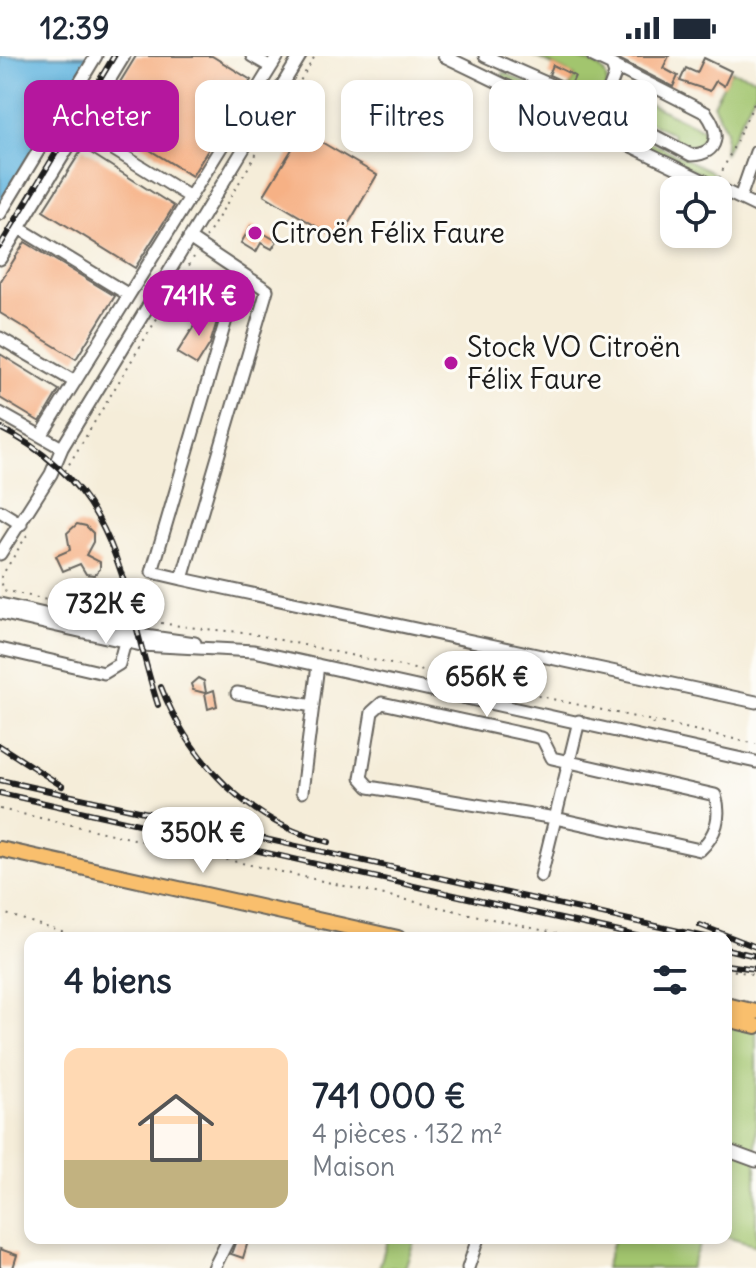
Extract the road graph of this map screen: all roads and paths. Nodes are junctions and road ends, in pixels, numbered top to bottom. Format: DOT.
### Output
graph roads {
  1 [pos="96,56"];
  2 [pos="124,56"];
  3 [pos="252,56"];
  4 [pos="278,56"];
  5 [pos="300,56"];
  6 [pos="315,56"];
  7 [pos="444,56"];
  8 [pos="483,56"];
  9 [pos="593,56"];
  10 [pos="612,65"];
  11 [pos="271,67"];
  12 [pos="474,71"];
  13 [pos="109,80"];
  14 [pos="538,80"];
  15 [pos="613,80"];
  16 [pos="641,80"];
  17 [pos="657,88"];
  18 [pos="756,99"];
  19 [pos="657,137"];
  20 [pos="65,152"];
  21 [pos="118,152"];
  22 [pos="756,152"];
  23 [pos="694,176"];
  24 [pos="720,176"];
  25 [pos="751,182"];
  26 [pos="732,194"];
  27 [pos="190,197"];
  28 [pos="740,198"];
  29 [pos="756,206"];
  30 [pos="0,214"];
  31 [pos="19,228"];
  32 [pos="189,238"];
  33 [pos="201,246"];
  34 [pos="0,259"];
  35 [pos="240,272"];
  36 [pos="129,295"];
  37 [pos="0,338"];
  38 [pos="75,382"];
  39 [pos="0,413"];
  40 [pos="41,436"];
  41 [pos="62,448"];
  42 [pos="63,474"];
  43 [pos="0,511"];
  44 [pos="24,528"];
  45 [pos="0,554"];
  46 [pos="1,574"];
  47 [pos="182,579"];
  48 [pos="0,604"];
  49 [pos="0,613"];
  50 [pos="125,642"];
  51 [pos="0,649"];
  52 [pos="223,649"];
  53 [pos="318,665"];
  54 [pos="237,693"];
  55 [pos="756,702"];
  56 [pos="313,706"];
  57 [pos="579,721"];
  58 [pos="653,721"];
  59 [pos="650,737"];
  60 [pos="756,744"];
  61 [pos="569,762"];
  62 [pos="756,762"];
  63 [pos="302,792"];
  64 [pos="0,809"];
  65 [pos="555,818"];
  66 [pos="0,849"];
  67 [pos="541,876"];
  68 [pos="0,912"];
  69 [pos="62,932"];
  70 [pos="371,932"];
  71 [pos="550,932"];
  72 [pos="732,970"];
  73 [pos="756,975"];
  74 [pos="732,1006"];
  75 [pos="756,1012"];
  76 [pos="732,1020"];
  77 [pos="756,1026"];
  78 [pos="732,1152"];
  79 [pos="756,1161"];
  80 [pos="226,1244"];
  81 [pos="476,1244"];
  82 [pos="214,1268"];
  83 [pos="468,1268"];
  1 -- 30 [label="street"];
  2 -- 13 [label="street"];
  3 -- 11 [label="street"];
  4 -- 11 [label="street"];
  5 -- 32 [label="street"];
  6 -- 33 [label="path"];
  7 -- 12 [label="street"];
  8 -- 12 [label="street"];
  8 -- 14 [label="street"];
  9 -- 10 [label="street"];
  10 -- 15 [label="street"];
  10 -- 16 [label="street"];
  11 -- 27 [label="street"];
  12 -- 23 [label="street"];
  17 -- 19 [label="street"];
  18 -- 24 [label="path"];
  20 -- 31 [label="street"];
  21 -- 27 [label="street"];
  22 -- 25 [label="street"];
  25 -- 28 [label="street"];
  26 -- 28 [label="street"];
  27 -- 36 [label="street"];
  28 -- 29 [label="street"];
  31 -- 34 [label="street"];
  31 -- 36 [label="street"];
  32 -- 33 [label="street"];
  32 -- 41 [label="street"];
  33 -- 35 [label="street"];
  33 -- 42 [label="path"];
  35 -- 47 [label="street"];
  35 -- 47 [label="street"];
  36 -- 38 [label="street"];
  37 -- 38 [label="street"];
  38 -- 40 [label="street"];
  39 -- 40 [label="street"];
  40 -- 41 [label="street"];
  41 -- 44 [label="street"];
  43 -- 44 [label="street"];
  44 -- 45 [label="street"];
  44 -- 46 [label="path"];
  46 -- 58 [label="path"];
  47 -- 55 [label="street"];
  48 -- 52 [label="street"];
  49 -- 50 [label="street"];
  50 -- 51 [label="street"];
  50 -- 52 [label="street"];
  52 -- 53 [label="street"];
  53 -- 56 [label="street"];
  53 -- 57 [label="street"];
  54 -- 56 [label="street"];
  56 -- 63 [label="street"];
  57 -- 59 [label="street"];
  57 -- 61 [label="street"];
  58 -- 59 [label="path"];
  58 -- 60 [label="path"];
  59 -- 62 [label="street"];
  61 -- 65 [label="street"];
  61 -- 65 [label="street"];
  61 -- 65 [label="street"];
  64 -- 71 [label="path"];
  65 -- 67 [label="street"];
  66 -- 70 [label="main road"];
  68 -- 69 [label="path"];
  72 -- 73 [label="path"];
  74 -- 75 [label="main road"];
  76 -- 77 [label="main road"];
  78 -- 79 [label="street"];
  80 -- 82 [label="street"];
  81 -- 83 [label="street"];
}
